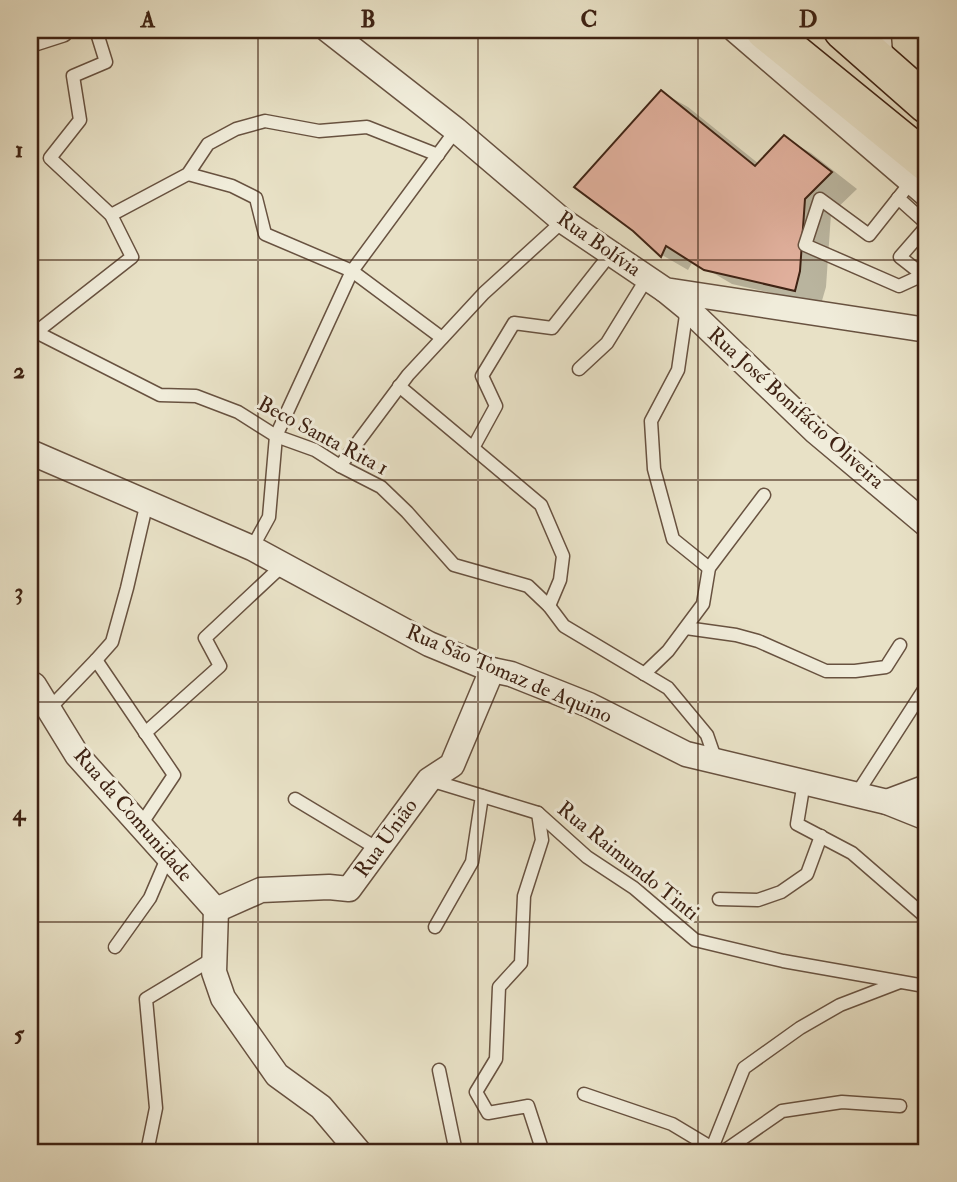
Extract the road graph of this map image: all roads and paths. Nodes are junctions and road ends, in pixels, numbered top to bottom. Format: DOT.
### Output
graph roads {
  1 [pos="61,30"];
  2 [pos="96,30"];
  3 [pos="328,30"];
  4 [pos="735,30"];
  5 [pos="765,30"];
  6 [pos="843,30"];
  7 [pos="30,40"];
  8 [pos="880,47"];
  9 [pos="927,104"];
  10 [pos="456,130"];
  11 [pos="438,156"];
  12 [pos="188,174"];
  13 [pos="916,184"];
  14 [pos="111,215"];
  15 [pos="563,221"];
  16 [pos="927,225"];
  17 [pos="611,254"];
  18 [pos="352,271"];
  19 [pos="656,284"];
  20 [pos="687,308"];
  21 [pos="927,330"];
  22 [pos="32,331"];
  23 [pos="442,338"];
  24 [pos="579,369"];
  25 [pos="399,386"];
  26 [pos="276,436"];
  27 [pos="473,448"];
  28 [pos="30,452"];
  29 [pos="340,466"];
  30 [pos="764,495"];
  31 [pos="147,502"];
  32 [pos="927,525"];
  33 [pos="252,548"];
  34 [pos="283,565"];
  35 [pos="709,568"];
  36 [pos="549,606"];
  37 [pos="686,628"];
  38 [pos="900,645"];
  39 [pos="96,660"];
  40 [pos="492,670"];
  41 [pos="643,674"];
  42 [pos="30,684"];
  43 [pos="927,685"];
  44 [pos="49,709"];
  45 [pos="145,733"];
  46 [pos="716,761"];
  47 [pos="429,780"];
  48 [pos="804,782"];
  49 [pos="927,787"];
  50 [pos="856,795"];
  51 [pos="482,796"];
  52 [pos="295,799"];
  53 [pos="887,802"];
  54 [pos="538,813"];
  55 [pos="927,818"];
  56 [pos="140,825"];
  57 [pos="821,836"];
  58 [pos="378,849"];
  59 [pos="168,856"];
  60 [pos="719,899"];
  61 [pos="216,910"];
  62 [pos="927,918"];
  63 [pos="435,927"];
  64 [pos="115,947"];
  65 [pos="214,958"];
  66 [pos="901,981"];
  67 [pos="927,990"];
  68 [pos="439,1070"];
  69 [pos="584,1094"];
  70 [pos="900,1106"];
  71 [pos="716,1151"];
  72 [pos="147,1152"];
  73 [pos="359,1152"];
  74 [pos="456,1152"];
  75 [pos="543,1152"];
  1 -- 7 [label="street"];
  2 -- 14 [label="lane"];
  3 -- 10 [label="street, Rua Bolívia"];
  4 -- 13 [label="street"];
  5 -- 13 [label="main road"];
  6 -- 8 [label="main road"];
  8 -- 9 [label="main road"];
  10 -- 11 [label="lane"];
  10 -- 15 [label="street, Rua Bolívia"];
  11 -- 12 [label="lane"];
  11 -- 18 [label="lane"];
  12 -- 14 [label="lane"];
  12 -- 18 [label="lane"];
  13 -- 16 [label="lane"];
  13 -- 16 [label="lane"];
  14 -- 22 [label="lane"];
  15 -- 17 [label="street, Rua Bolívia"];
  15 -- 23 [label="lane"];
  17 -- 19 [label="street, Rua Bolívia"];
  17 -- 27 [label="lane"];
  18 -- 23 [label="lane"];
  18 -- 26 [label="lane"];
  19 -- 20 [label="street, Rua José Bonifácio Oliveira"];
  19 -- 21 [label="street, Rua Bolívia"];
  19 -- 24 [label="lane"];
  20 -- 32 [label="street, Rua José Bonifácio Oliveira"];
  20 -- 35 [label="lane"];
  22 -- 26 [label="lane, Beco Santa Rita 1"];
  23 -- 25 [label="lane"];
  25 -- 27 [label="lane"];
  25 -- 29 [label="lane"];
  26 -- 29 [label="lane, Beco Santa Rita 1"];
  26 -- 33 [label="lane"];
  27 -- 36 [label="lane"];
  28 -- 31 [label="street, Rua São Tomaz de Aquino"];
  29 -- 36 [label="lane, Beco Santa Rita 1"];
  30 -- 35 [label="lane"];
  31 -- 33 [label="street, Rua São Tomaz de Aquino"];
  31 -- 39 [label="lane"];
  33 -- 34 [label="street, Rua São Tomaz de Aquino"];
  34 -- 40 [label="street, Rua São Tomaz de Aquino"];
  34 -- 45 [label="lane"];
  35 -- 37 [label="lane"];
  36 -- 41 [label="lane, Beco Santa Rita 1"];
  37 -- 38 [label="lane"];
  37 -- 41 [label="lane"];
  39 -- 44 [label="lane"];
  39 -- 45 [label="lane"];
  40 -- 46 [label="street, Rua São Tomaz de Aquino"];
  40 -- 47 [label="street, Rua União"];
  41 -- 46 [label="lane, Beco Santa Rita 1"];
  42 -- 44 [label="street, Rua da Comunidade"];
  43 -- 50 [label="lane"];
  44 -- 56 [label="street, Rua da Comunidade"];
  45 -- 56 [label="lane"];
  46 -- 48 [label="street, Rua São Tomaz de Aquino"];
  47 -- 51 [label="lane, Rua Raimundo Tinti"];
  47 -- 58 [label="street, Rua União"];
  48 -- 50 [label="street, Rua São Tomaz de Aquino"];
  48 -- 57 [label="lane"];
  49 -- 53 [label="street"];
  50 -- 53 [label="street, Rua São Tomaz de Aquino"];
  51 -- 54 [label="lane, Rua Raimundo Tinti"];
  51 -- 63 [label="lane"];
  52 -- 58 [label="lane"];
  53 -- 55 [label="street, Rua São Tomaz de Aquino"];
  54 -- 66 [label="lane, Rua Raimundo Tinti"];
  54 -- 75 [label="lane"];
  56 -- 59 [label="street, Rua da Comunidade"];
  57 -- 60 [label="lane"];
  57 -- 62 [label="lane"];
  58 -- 61 [label="street, Rua União"];
  59 -- 61 [label="street, Rua da Comunidade"];
  59 -- 64 [label="lane"];
  61 -- 65 [label="street"];
  65 -- 72 [label="lane"];
  65 -- 73 [label="street"];
  66 -- 67 [label="lane, Rua Raimundo Tinti"];
  66 -- 71 [label="lane"];
  68 -- 74 [label="lane"];
  69 -- 71 [label="lane"];
  70 -- 71 [label="lane"];
}
